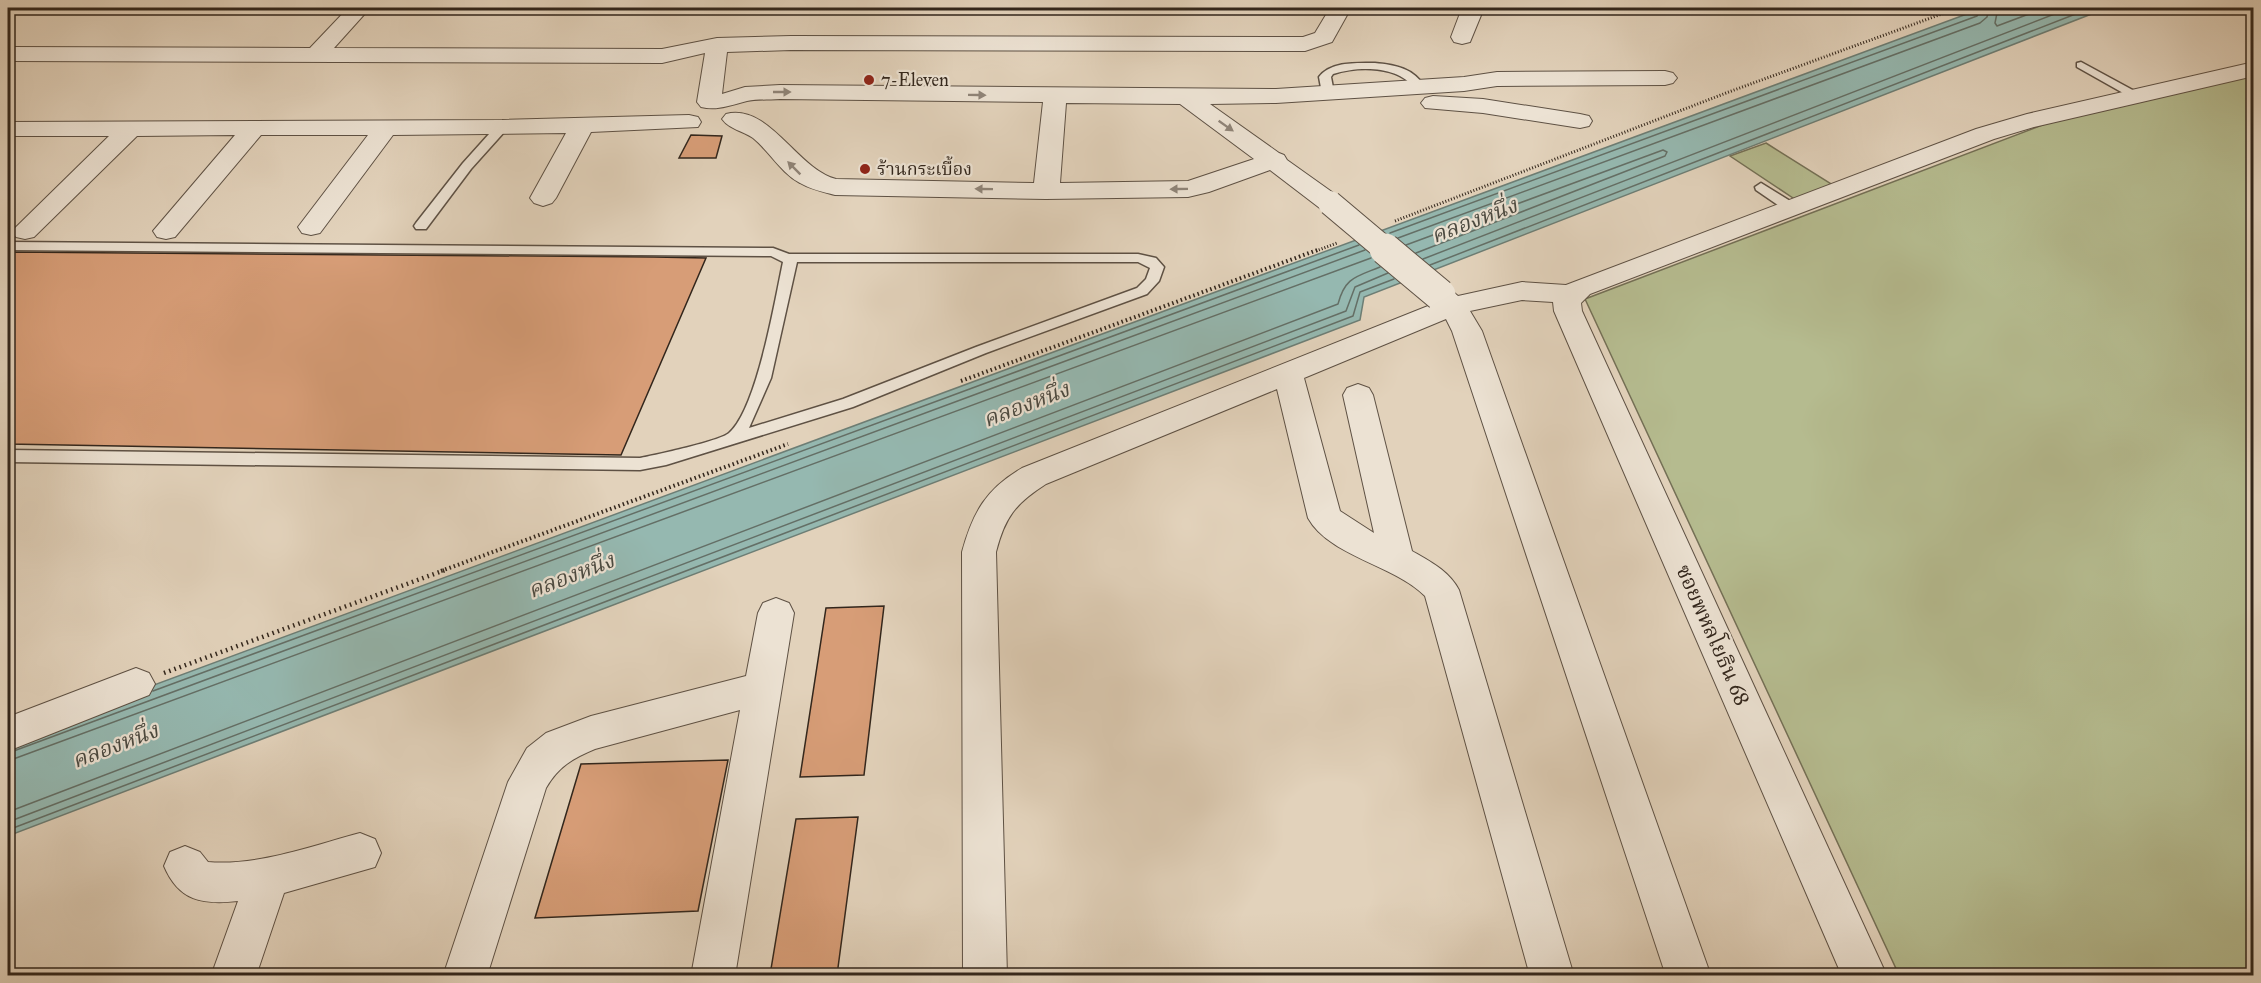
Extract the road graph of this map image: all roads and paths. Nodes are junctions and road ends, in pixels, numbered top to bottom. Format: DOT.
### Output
graph roads {
  1 [pos="359,8"];
  2 [pos="1340,8"];
  3 [pos="1473,8"];
  4 [pos="1958,8"];
  5 [pos="1462,37"];
  6 [pos="8,42"];
  7 [pos="708,46"];
  8 [pos="322,49"];
  9 [pos="8,54"];
  10 [pos="2081,65"];
  11 [pos="2253,69"];
  12 [pos="1665,78"];
  13 [pos="1276,96"];
  14 [pos="2136,96"];
  15 [pos="1055,97"];
  16 [pos="1186,97"];
  17 [pos="722,107"];
  18 [pos="1580,121"];
  19 [pos="582,126"];
  20 [pos="502,127"];
  21 [pos="254,128"];
  22 [pos="386,128"];
  23 [pos="8,129"];
  24 [pos="130,129"];
  25 [pos="1275,160"];
  26 [pos="1761,187"];
  27 [pos="1046,190"];
  28 [pos="543,198"];
  29 [pos="1790,207"];
  30 [pos="1387,224"];
  31 [pos="421,226"];
  32 [pos="311,227"];
  33 [pos="166,231"];
  34 [pos="16,238"];
  35 [pos="1342,241"];
  36 [pos="787,258"];
  37 [pos="1571,294"];
  38 [pos="1447,301"];
  39 [pos="1288,373"];
  40 [pos="951,384"];
  41 [pos="1358,395"];
  42 [pos="734,439"];
  43 [pos="795,442"];
  44 [pos="8,456"];
  45 [pos="1397,559"];
  46 [pos="776,613"];
  47 [pos="136,684"];
  48 [pos="761,688"];
  49 [pos="8,734"];
  50 [pos="360,853"];
  51 [pos="185,866"];
  52 [pos="268,877"];
  53 [pos="233,975"];
  54 [pos="465,975"];
  55 [pos="713,975"];
  56 [pos="985,975"];
  57 [pos="1552,975"];
  58 [pos="1689,975"];
  59 [pos="1864,975"];
  1 -- 8 [label="street"];
  2 -- 7 [label="street"];
  3 -- 5 [label="street"];
  4 -- 30 [label="path"];
  6 -- 8 [label="street"];
  7 -- 8 [label="street"];
  7 -- 17 [label="street"];
  8 -- 9 [label="street"];
  10 -- 14 [label="lane"];
  11 -- 14 [label="street"];
  12 -- 13 [label="street"];
  13 -- 16 [label="street"];
  13 -- 18 [label="street"];
  14 -- 29 [label="street"];
  15 -- 16 [label="street"];
  17 -- 15 [label="street, one-way"];
  15 -- 27 [label="street"];
  16 -- 25 [label="street, one-way"];
  17 -- 19 [label="street"];
  27 -- 17 [label="street, one-way"];
  19 -- 20 [label="street"];
  19 -- 28 [label="street"];
  20 -- 22 [label="street"];
  20 -- 31 [label="lane"];
  21 -- 22 [label="street"];
  21 -- 24 [label="street"];
  21 -- 33 [label="street"];
  22 -- 32 [label="street"];
  23 -- 24 [label="street"];
  24 -- 34 [label="street"];
  25 -- 27 [label="street, one-way"];
  25 -- 38 [label="street, bridge"];
  26 -- 29 [label="lane"];
  29 -- 37 [label="street"];
  34 -- 36 [label="lane"];
  35 -- 40 [label="path"];
  36 -- 42 [label="lane"];
  36 -- 42 [label="lane"];
  37 -- 38 [label="street"];
  37 -- 59 [label="street, ซอยพหลโยธิน 68"];
  38 -- 39 [label="street"];
  38 -- 58 [label="street"];
  39 -- 45 [label="street"];
  39 -- 56 [label="street"];
  41 -- 45 [label="street"];
  42 -- 44 [label="lane"];
  43 -- 47 [label="path"];
  45 -- 57 [label="street"];
  46 -- 48 [label="street"];
  47 -- 49 [label="street"];
  48 -- 54 [label="street"];
  48 -- 55 [label="street"];
  50 -- 52 [label="street"];
  51 -- 52 [label="street"];
  52 -- 53 [label="street"];
}
